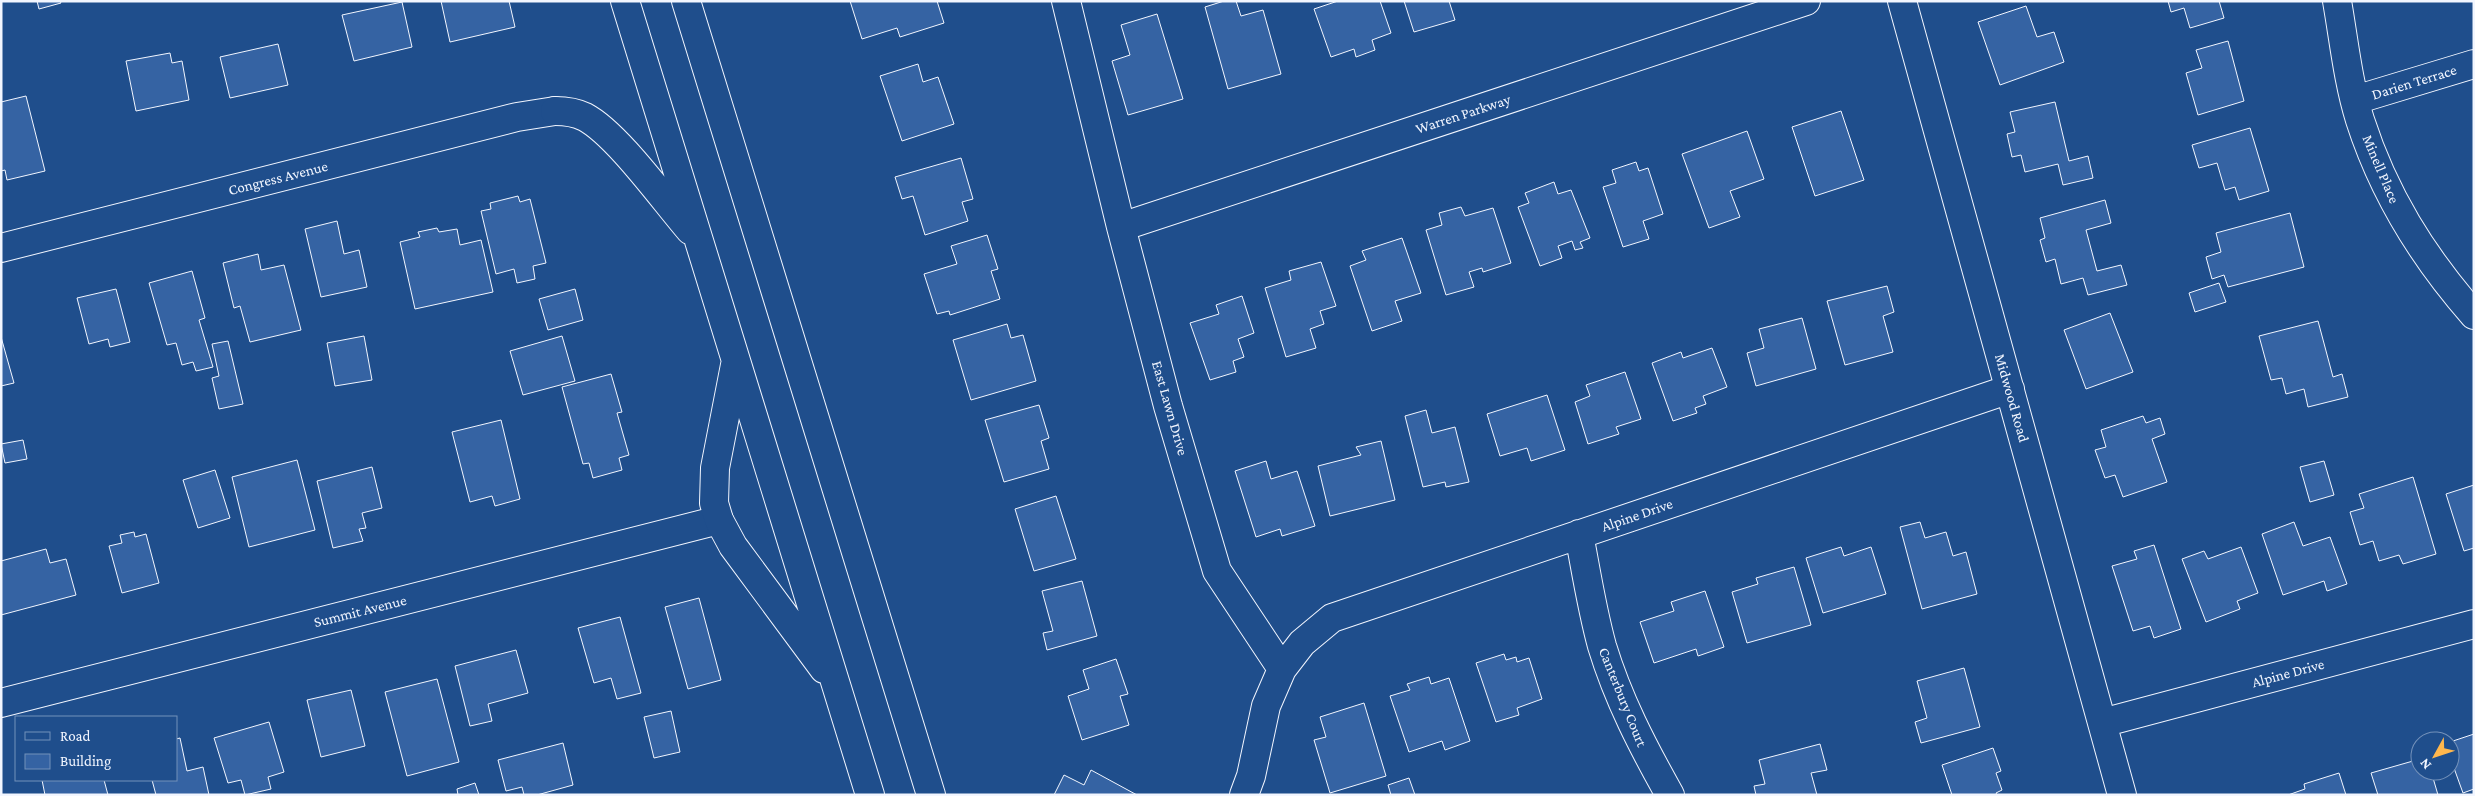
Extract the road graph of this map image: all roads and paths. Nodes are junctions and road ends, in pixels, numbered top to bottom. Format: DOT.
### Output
graph roads {
  1 [pos="625,1"];
  2 [pos="686,1"];
  3 [pos="1066,1"];
  4 [pos="1806,1"];
  5 [pos="1902,1"];
  6 [pos="2337,1"];
  7 [pos="2474,64"];
  8 [pos="2355,100"];
  9 [pos="1121,228"];
  10 [pos="697,237"];
  11 [pos="1,248"];
  12 [pos="2474,315"];
  13 [pos="735,361"];
  14 [pos="2010,389"];
  15 [pos="719,520"];
  16 [pos="1579,534"];
  17 [pos="2474,624"];
  18 [pos="1282,669"];
  19 [pos="837,687"];
  20 [pos="1,703"];
  21 [pos="2102,722"];
  22 [pos="870,795"];
  23 [pos="930,795"];
  24 [pos="1244,795"];
  25 [pos="1670,795"];
  26 [pos="2122,795"];
  1 -- 10 [label="main road"];
  2 -- 23 [label="main road"];
  3 -- 9 [label="main road, East Lawn Drive"];
  4 -- 9 [label="main road, Warren Parkway"];
  5 -- 14 [label="main road, Midwood Road"];
  6 -- 8 [label="main road, Minell Place"];
  7 -- 8 [label="main road, Darien Terrace"];
  8 -- 12 [label="main road, Minell Place"];
  9 -- 18 [label="main road, East Lawn Drive"];
  10 -- 11 [label="main road, Congress Avenue"];
  10 -- 13 [label="main road"];
  13 -- 15 [label="main road"];
  13 -- 19 [label="main road"];
  14 -- 16 [label="main road, Alpine Drive"];
  14 -- 21 [label="main road, Midwood Road"];
  15 -- 19 [label="main road"];
  15 -- 20 [label="main road, Summit Avenue"];
  16 -- 18 [label="main road, Alpine Drive"];
  16 -- 25 [label="main road, Canterbury Court"];
  17 -- 21 [label="main road, Alpine Drive"];
  18 -- 24 [label="main road"];
  19 -- 22 [label="main road"];
  21 -- 26 [label="main road, Midwood Road"];
}
